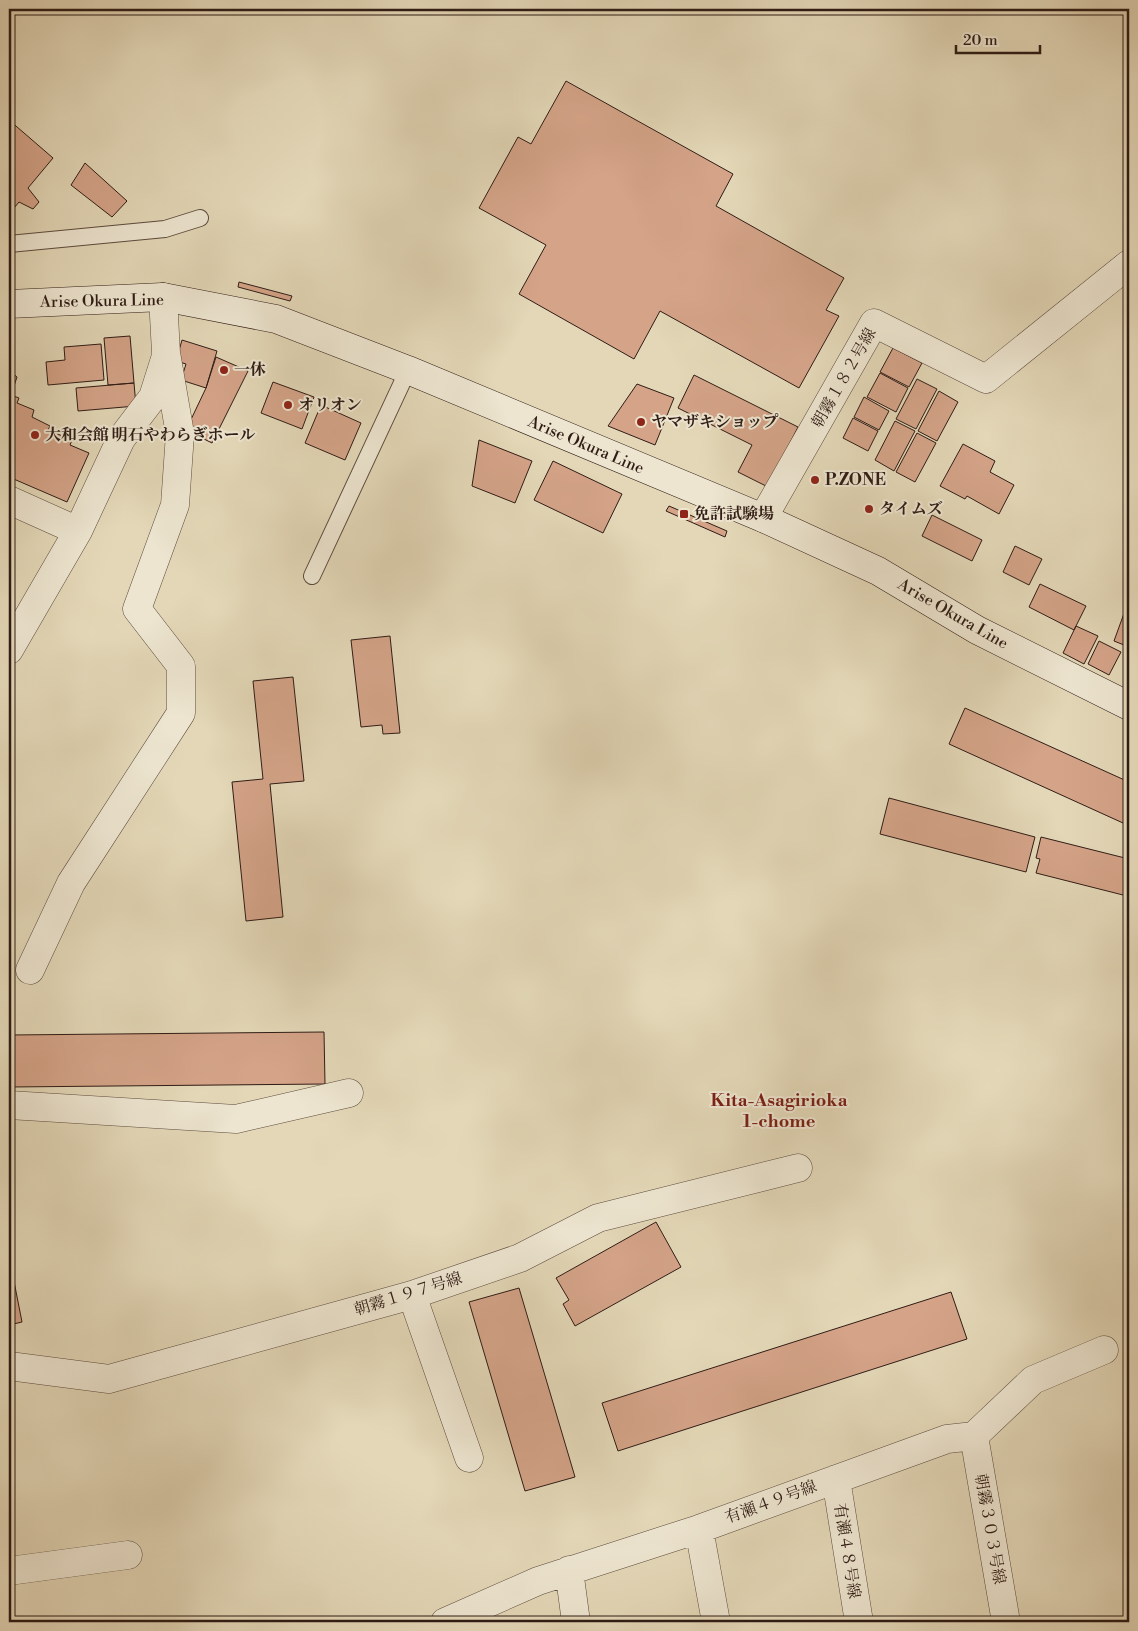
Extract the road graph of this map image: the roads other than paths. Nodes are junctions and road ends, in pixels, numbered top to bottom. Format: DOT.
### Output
graph roads {
  1 [pos="200,218"];
  2 [pos="9,244"];
  3 [pos="1129,264"];
  4 [pos="163,298"];
  5 [pos="9,304"];
  6 [pos="166,353"];
  7 [pos="408,370"];
  8 [pos="9,500"];
  9 [pos="763,518"];
  10 [pos="78,531"];
  11 [pos="312,576"];
  12 [pos="9,650"];
  13 [pos="1129,706"];
  14 [pos="30,970"];
  15 [pos="349,1093"];
  16 [pos="9,1105"];
  17 [pos="798,1168"];
  18 [pos="412,1295"];
  19 [pos="1104,1350"];
  20 [pos="9,1366"];
  21 [pos="974,1436"];
  22 [pos="469,1458"];
  23 [pos="836,1479"];
  24 [pos="699,1529"];
  25 [pos="128,1555"];
  26 [pos="569,1570"];
  27 [pos="9,1571"];
  28 [pos="445,1622"];
  29 [pos="576,1622"];
  30 [pos="716,1622"];
  31 [pos="859,1622"];
  32 [pos="1006,1622"];
  1 -- 2 [label="lane"];
  3 -- 9 [label="street, 朝霧１８２号線"];
  4 -- 5 [label="street, Arise Okura Line"];
  4 -- 6 [label="street"];
  4 -- 7 [label="street, Arise Okura Line"];
  6 -- 10 [label="street"];
  6 -- 14 [label="street"];
  7 -- 9 [label="street, Arise Okura Line"];
  7 -- 11 [label="lane"];
  8 -- 10 [label="street"];
  9 -- 13 [label="street, Arise Okura Line"];
  10 -- 12 [label="street"];
  15 -- 16 [label="street"];
  17 -- 18 [label="street, 朝霧１９７号線"];
  18 -- 20 [label="street, 朝霧１９７号線"];
  18 -- 22 [label="street"];
  19 -- 21 [label="street"];
  21 -- 23 [label="street, 有瀬４９号線"];
  21 -- 32 [label="street, 朝霧３０３号線"];
  23 -- 24 [label="street, 有瀬４９号線"];
  23 -- 31 [label="street, 有瀬４８号線"];
  24 -- 26 [label="street, 有瀬４９号線"];
  24 -- 30 [label="street"];
  25 -- 27 [label="street"];
  26 -- 28 [label="street, 有瀬４９号線"];
  26 -- 29 [label="street"];
}
